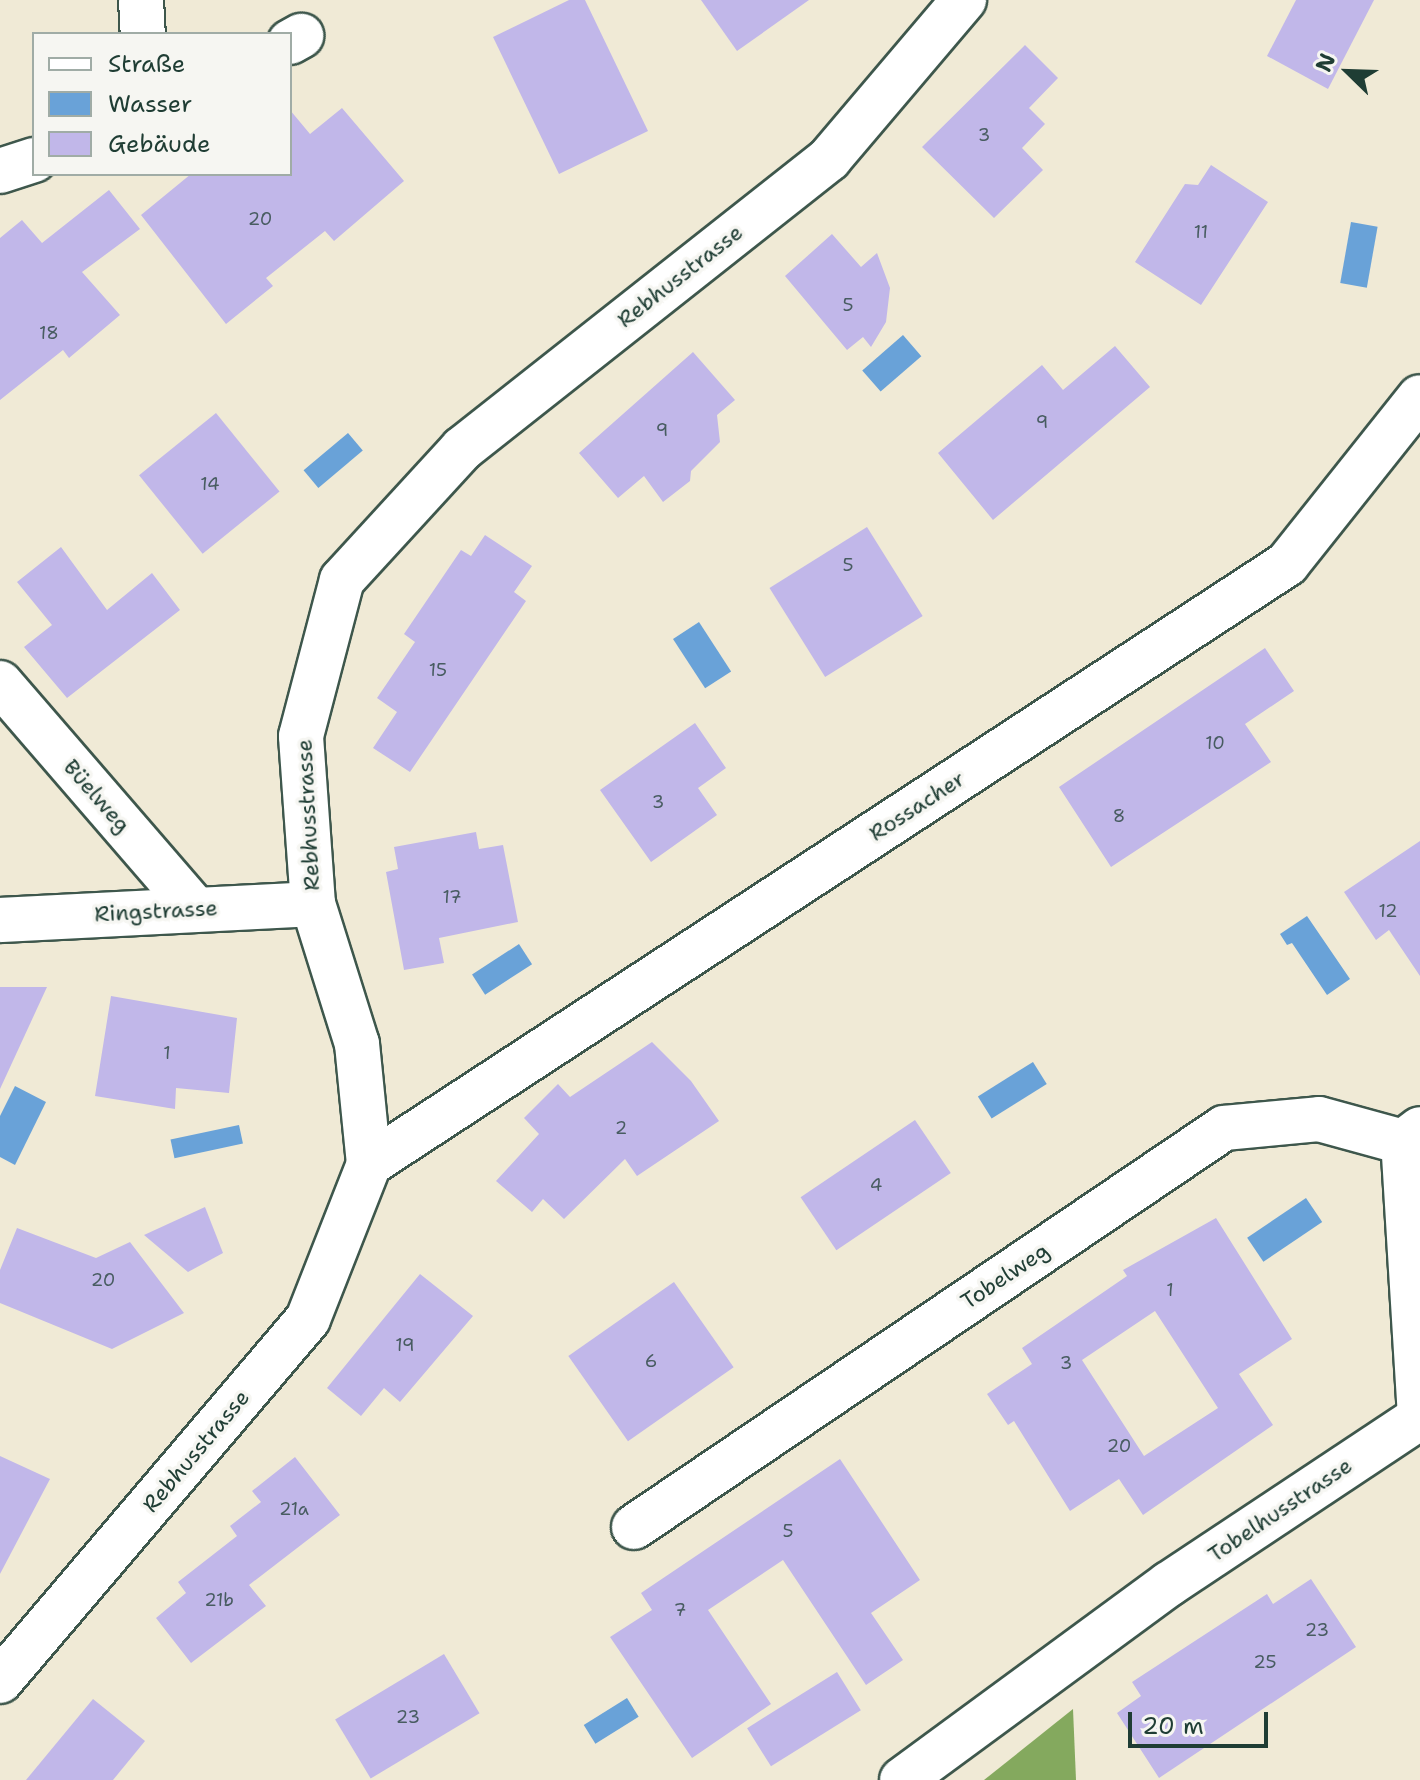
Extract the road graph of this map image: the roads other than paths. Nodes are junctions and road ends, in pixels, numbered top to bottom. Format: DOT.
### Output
graph roads {
  1 [pos="141,0"];
  2 [pos="964,0"];
  3 [pos="143,32"];
  4 [pos="32,161"];
  5 [pos="0,171"];
  6 [pos="1420,397"];
  7 [pos="0,683"];
  8 [pos="313,904"];
  9 [pos="194,908"];
  10 [pos="0,920"];
  11 [pos="1412,1135"];
  12 [pos="369,1164"];
  13 [pos="1420,1417"];
  14 [pos="634,1527"];
  15 [pos="0,1681"];
  16 [pos="902,1780"];
  1 -- 3 [label="street"];
  2 -- 8 [label="street, Rebhusstrasse"];
  4 -- 5 [label="street"];
  6 -- 12 [label="street, Rossacher"];
  7 -- 9 [label="street, Büelweg"];
  8 -- 9 [label="street, Ringstrasse"];
  8 -- 12 [label="street, Rebhusstrasse"];
  9 -- 10 [label="street, Ringstrasse"];
  11 -- 13 [label="street, Tobelhusstrasse"];
  11 -- 14 [label="street, Tobelweg"];
  12 -- 15 [label="street, Rebhusstrasse"];
  13 -- 16 [label="street, Tobelhusstrasse"];
}
